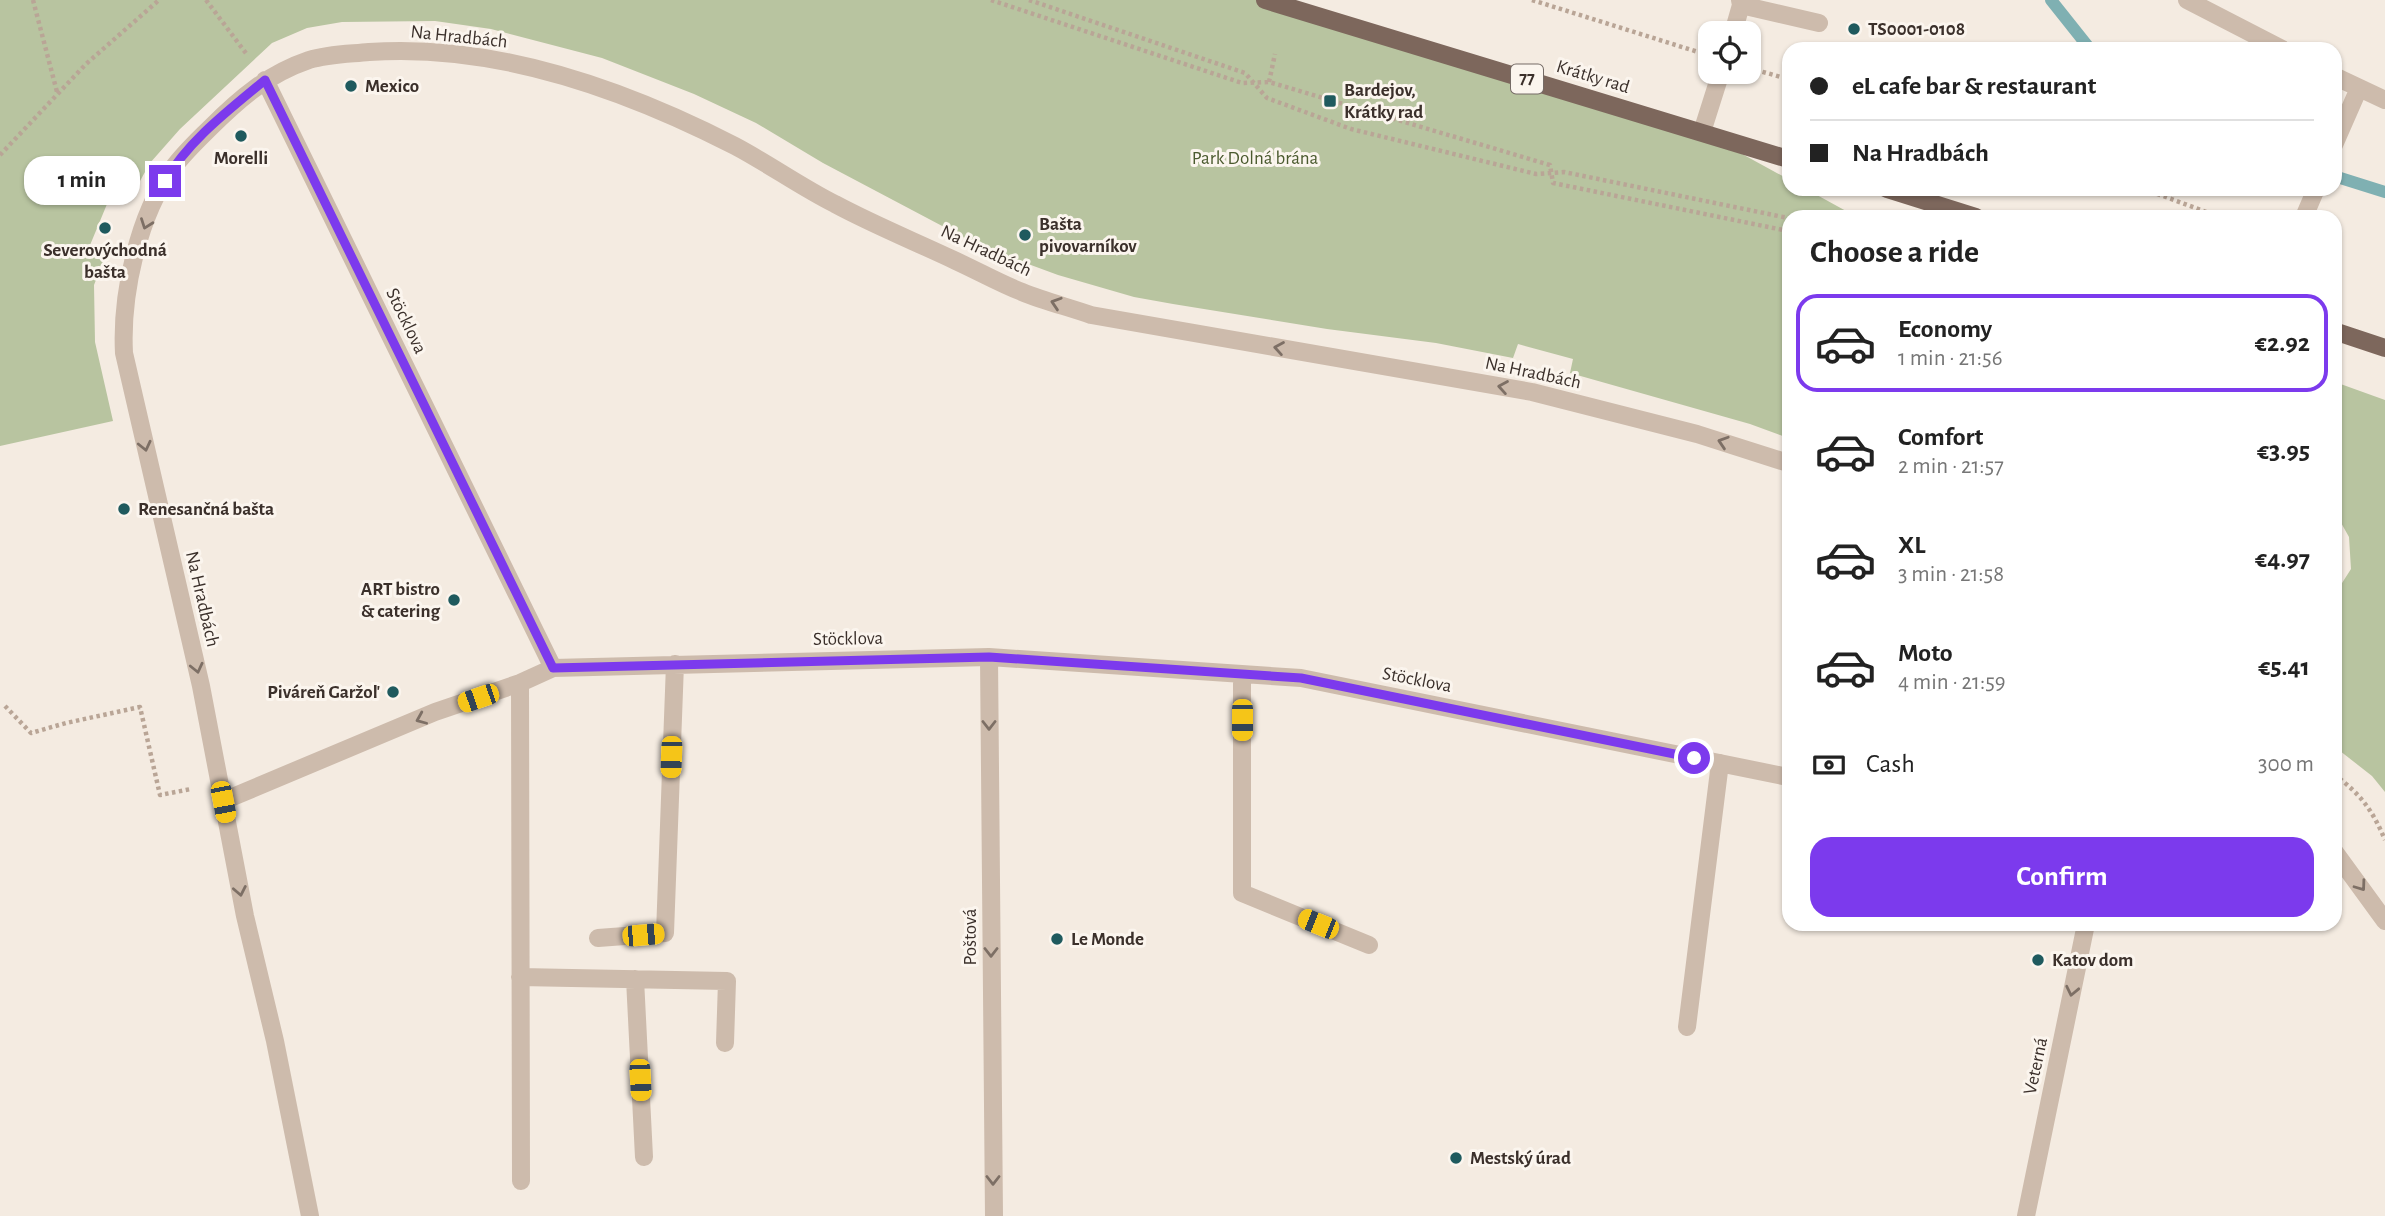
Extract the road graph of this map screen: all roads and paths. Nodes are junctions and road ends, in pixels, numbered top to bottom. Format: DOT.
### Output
graph roads {
  1 [pos="33,0"];
  2 [pos="159,0"];
  3 [pos="206,0"];
  4 [pos="991,0"];
  5 [pos="1029,0"];
  6 [pos="1265,0"];
  7 [pos="1532,0"];
  8 [pos="2187,0"];
  9 [pos="1741,2"];
  10 [pos="1736,21"];
  11 [pos="1819,23"];
  12 [pos="2268,42"];
  13 [pos="1698,52"];
  14 [pos="1275,54"];
  15 [pos="1761,72"];
  16 [pos="1782,77"];
  17 [pos="265,80"];
  18 [pos="2342,80"];
  19 [pos="1269,82"];
  20 [pos="1254,83"];
  21 [pos="1717,84"];
  22 [pos="2359,88"];
  23 [pos="57,93"];
  24 [pos="2385,100"];
  25 [pos="2342,127"];
  26 [pos="1702,132"];
  27 [pos="0,155"];
  28 [pos="1782,157"];
  29 [pos="1552,173"];
  30 [pos="1909,196"];
  31 [pos="2163,196"];
  32 [pos="1954,210"];
  33 [pos="2201,210"];
  34 [pos="1782,217"];
  35 [pos="1782,229"];
  36 [pos="2342,334"];
  37 [pos="2385,348"];
  38 [pos="1782,461"];
  39 [pos="989,657"];
  40 [pos="675,664"];
  41 [pos="553,668"];
  42 [pos="1242,675"];
  43 [pos="520,683"];
  44 [pos="5,706"];
  45 [pos="1720,764"];
  46 [pos="1782,776"];
  47 [pos="2342,780"];
  48 [pos="202,787"];
  49 [pos="223,802"];
  50 [pos="2385,839"];
  51 [pos="2342,862"];
  52 [pos="2385,922"];
  53 [pos="2085,931"];
  54 [pos="598,939"];
  55 [pos="1369,945"];
  56 [pos="520,977"];
  57 [pos="635,979"];
  58 [pos="1687,1027"];
  59 [pos="725,1043"];
  60 [pos="644,1157"];
  61 [pos="521,1181"];
  62 [pos="310,1216"];
  63 [pos="994,1216"];
  64 [pos="2026,1216"];
  1 -- 23 [label="path"];
  2 -- 23 [label="path"];
  3 -- 17 [label="path"];
  4 -- 20 [label="path"];
  5 -- 20 [label="path"];
  6 -- 26 [label="main road, Krátky rad / 77"];
  7 -- 13 [label="path"];
  8 -- 12 [label="street"];
  9 -- 10 [label="street"];
  9 -- 11 [label="street"];
  14 -- 19 [label="path"];
  15 -- 16 [label="path"];
  38 -- 17 [label="street, Na Hradbách, one-way"];
  17 -- 41 [label="street, Stöcklova"];
  17 -- 49 [label="street, Na Hradbách, one-way"];
  18 -- 22 [label="street"];
  19 -- 20 [label="path"];
  19 -- 29 [label="path"];
  20 -- 29 [label="path"];
  21 -- 26 [label="street"];
  22 -- 24 [label="street"];
  22 -- 25 [label="street"];
  23 -- 27 [label="path"];
  26 -- 28 [label="main road, Krátky rad / 77"];
  29 -- 34 [label="path"];
  29 -- 35 [label="path"];
  30 -- 32 [label="main road"];
  31 -- 33 [label="path"];
  36 -- 37 [label="main road"];
  39 -- 40 [label="street, Stöcklova"];
  39 -- 42 [label="street, Stöcklova"];
  39 -- 63 [label="street, Poštová, one-way"];
  40 -- 41 [label="street, Stöcklova"];
  40 -- 54 [label="street"];
  41 -- 43 [label="street"];
  42 -- 45 [label="street, Stöcklova"];
  42 -- 55 [label="street"];
  43 -- 49 [label="street, one-way"];
  43 -- 56 [label="street"];
  44 -- 48 [label="path"];
  45 -- 46 [label="street, Stöcklova"];
  45 -- 58 [label="street"];
  47 -- 50 [label="path"];
  49 -- 62 [label="street, Na Hradbách, one-way"];
  51 -- 52 [label="street, one-way"];
  53 -- 64 [label="street, Veterná, one-way"];
  56 -- 57 [label="street"];
  56 -- 61 [label="street"];
  57 -- 59 [label="street"];
  57 -- 60 [label="street"];
}
